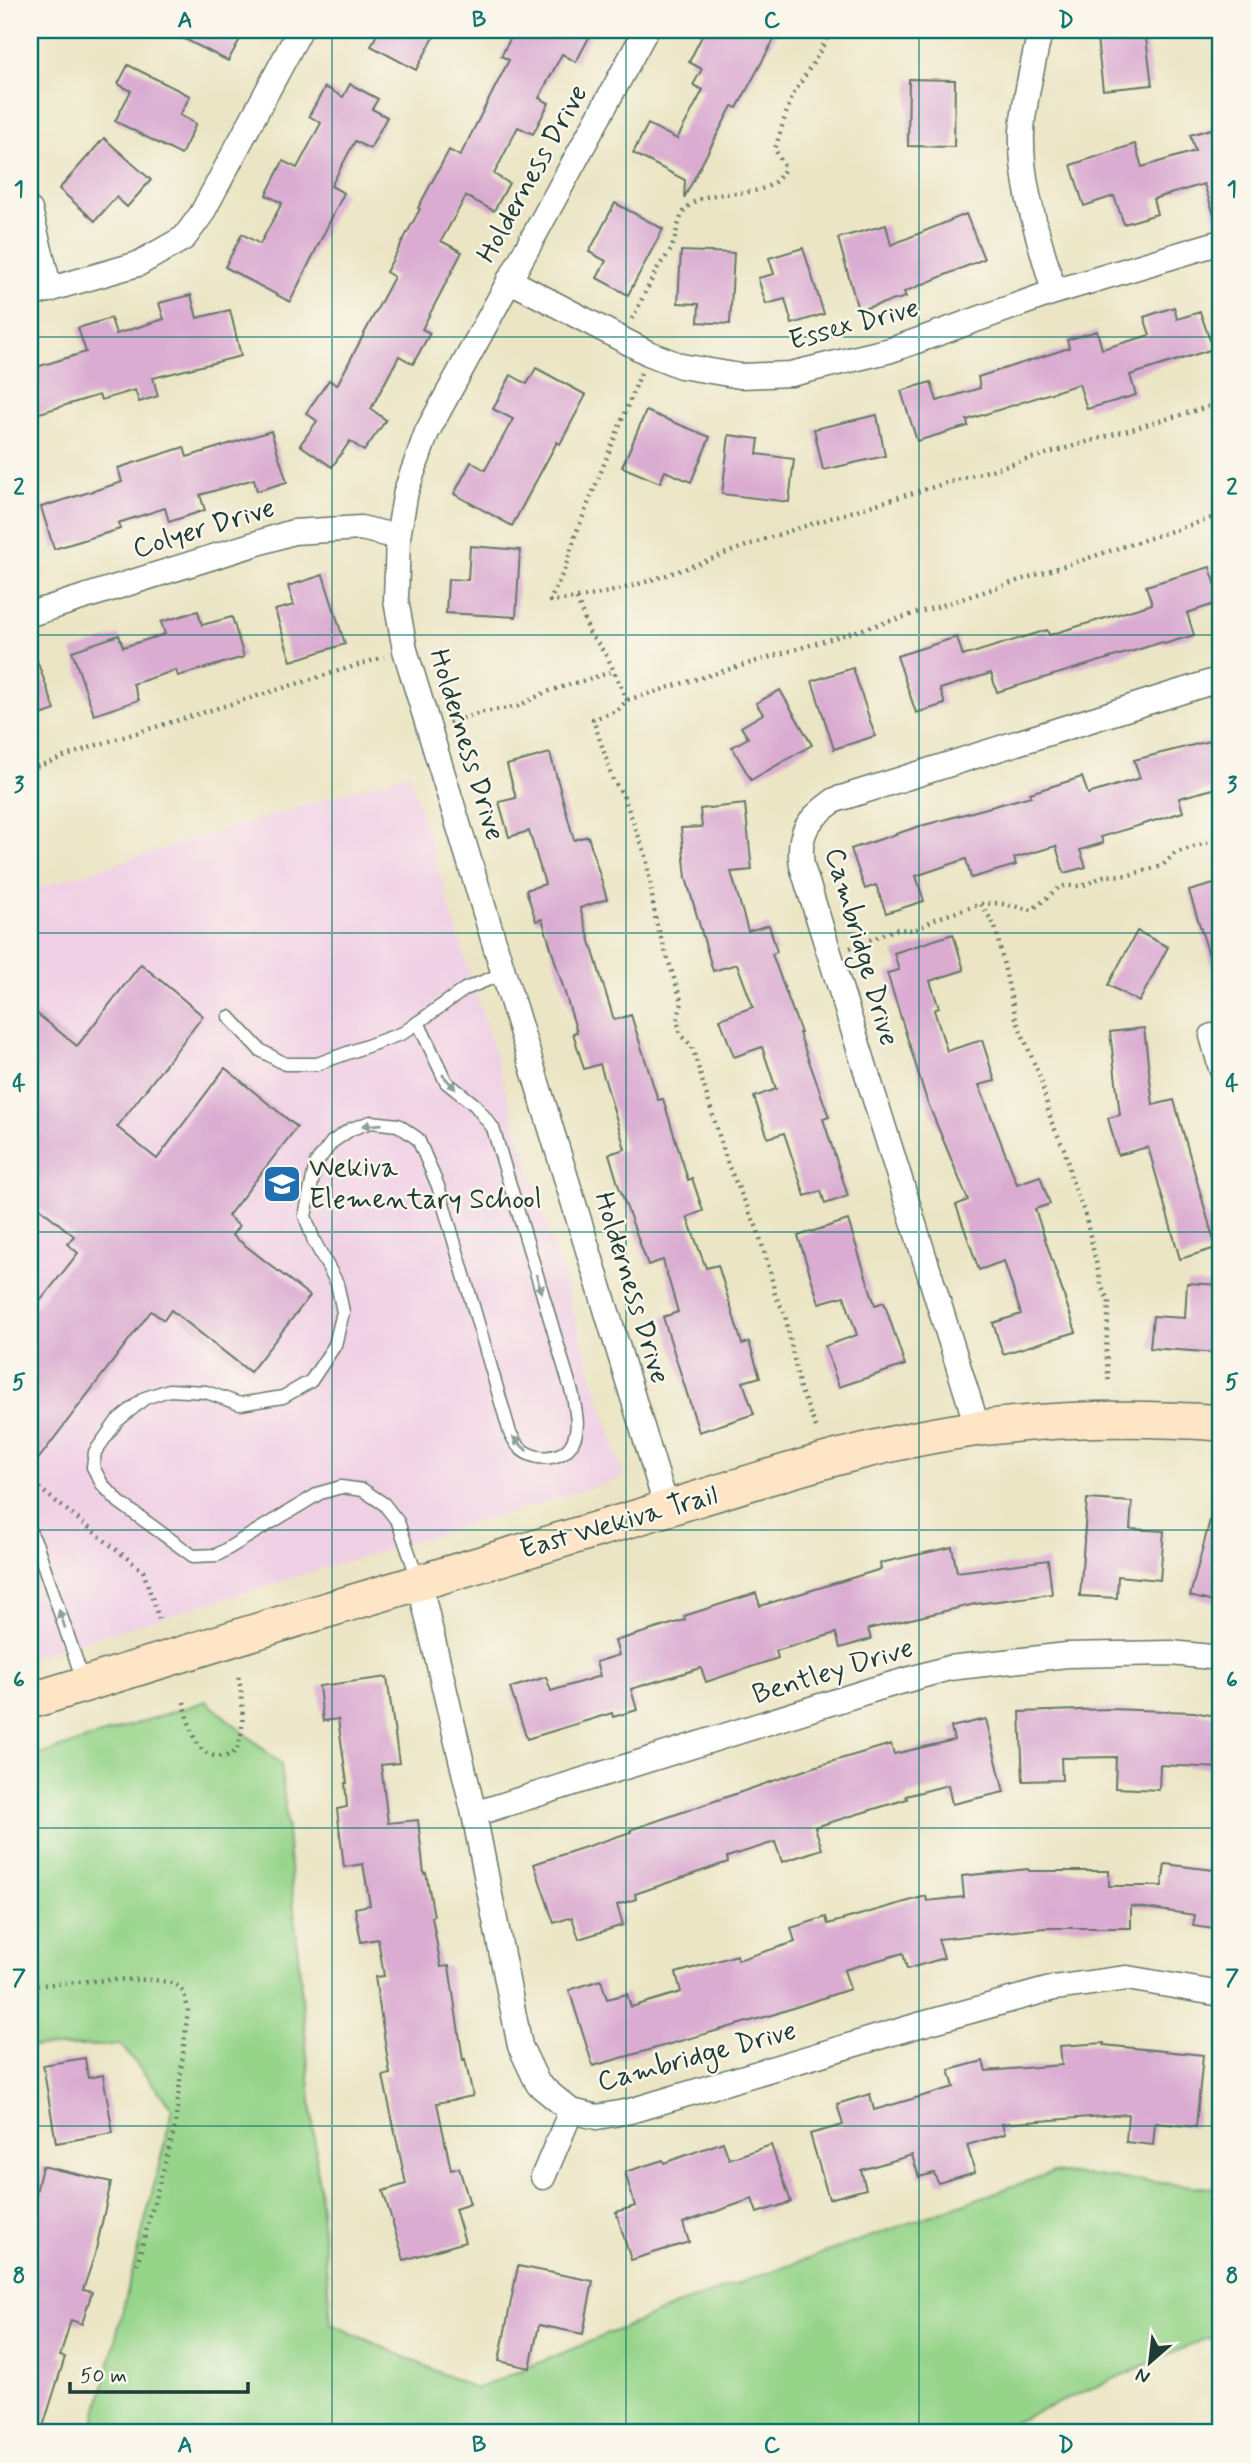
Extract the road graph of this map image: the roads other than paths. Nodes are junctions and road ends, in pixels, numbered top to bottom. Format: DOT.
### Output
graph roads {
  1 [pos="300,30"];
  2 [pos="646,30"];
  3 [pos="1040,31"];
  4 [pos="30,210"];
  5 [pos="1221,242"];
  6 [pos="509,280"];
  7 [pos="1054,292"];
  8 [pos="40,293"];
  9 [pos="398,537"];
  10 [pos="30,614"];
  11 [pos="1221,679"];
  12 [pos="504,973"];
  13 [pos="229,1017"];
  14 [pos="418,1022"];
  15 [pos="1212,1036"];
  16 [pos="1221,1068"];
  17 [pos="1221,1423"];
  18 [pos="978,1429"];
  19 [pos="667,1509"];
  20 [pos="30,1532"];
  21 [pos="419,1581"];
  22 [pos="1221,1658"];
  23 [pos="84,1684"];
  24 [pos="30,1700"];
  25 [pos="474,1814"];
  26 [pos="1221,1994"];
  27 [pos="570,2111"];
  28 [pos="543,2177"];
  1 -- 8 [label="street"];
  2 -- 6 [label="street, Holderness Drive"];
  3 -- 7 [label="street"];
  4 -- 8 [label="street"];
  5 -- 7 [label="street, Essex Drive"];
  6 -- 7 [label="street, Essex Drive"];
  6 -- 9 [label="street, Holderness Drive"];
  9 -- 10 [label="street, Colyer Drive"];
  9 -- 12 [label="street, Holderness Drive"];
  11 -- 18 [label="street, Cambridge Drive"];
  12 -- 14 [label="lane"];
  12 -- 19 [label="street, Holderness Drive"];
  13 -- 14 [label="lane"];
  14 -- 21 [label="lane, one-way"];
  15 -- 16 [label="street"];
  17 -- 18 [label="street, East Wekiva Trail"];
  18 -- 19 [label="street, East Wekiva Trail"];
  19 -- 21 [label="street, East Wekiva Trail"];
  23 -- 20 [label="lane, one-way"];
  21 -- 23 [label="street, East Wekiva Trail"];
  21 -- 25 [label="street, Cambridge Drive"];
  22 -- 25 [label="street, Bentley Drive"];
  23 -- 24 [label="street, East Wekiva Trail"];
  25 -- 27 [label="street, Cambridge Drive"];
  26 -- 27 [label="street, Cambridge Drive"];
  27 -- 28 [label="street"];
}
